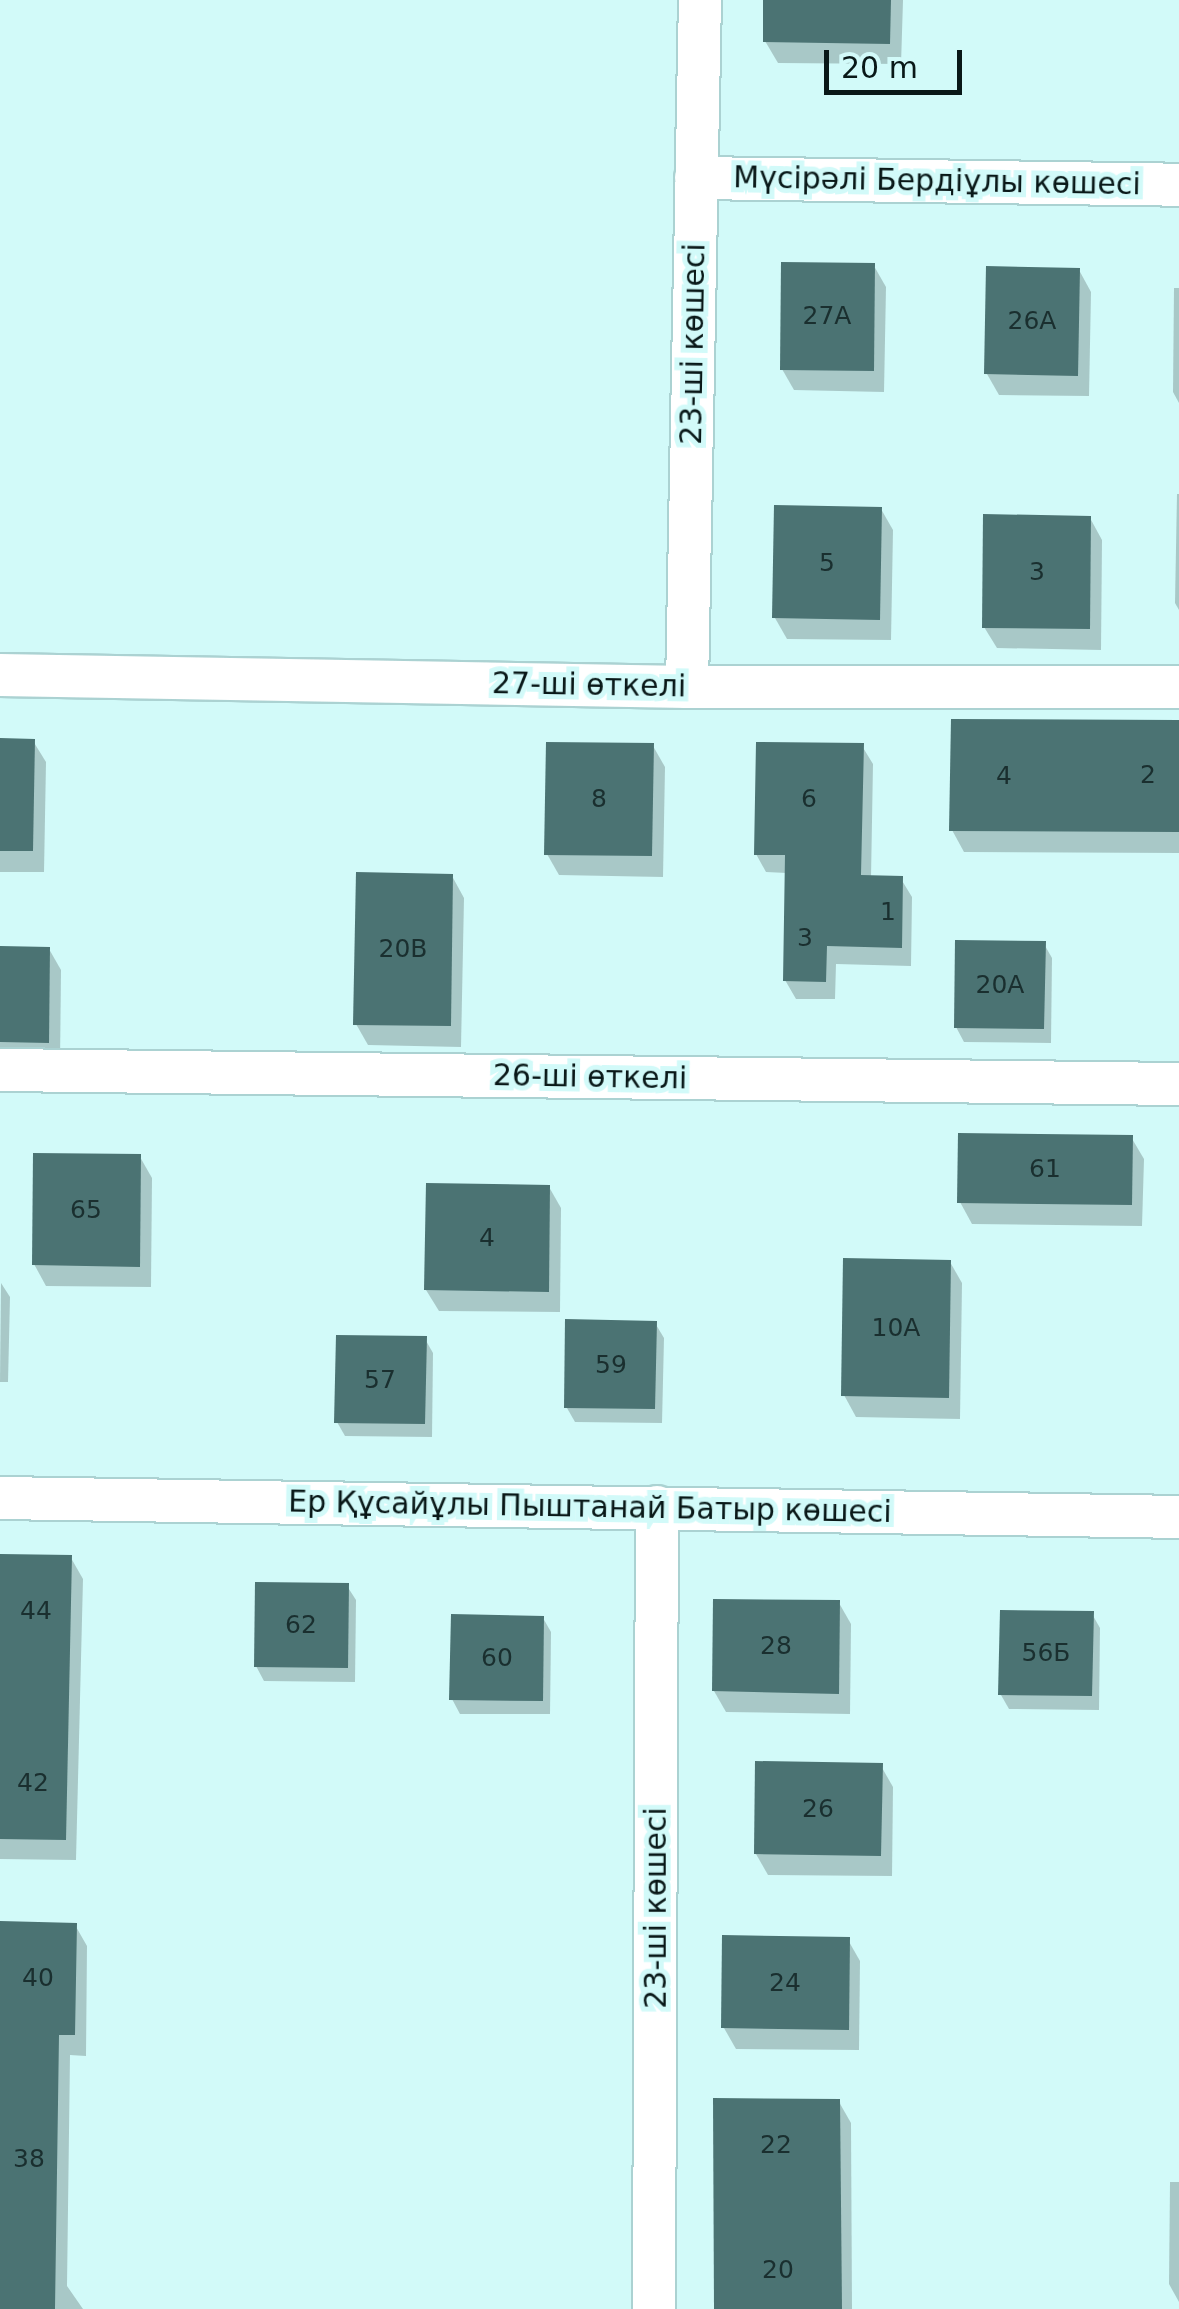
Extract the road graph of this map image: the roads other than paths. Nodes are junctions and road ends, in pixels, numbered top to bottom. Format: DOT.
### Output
graph roads {
  1 [pos="700,0"];
  2 [pos="696,178"];
  3 [pos="1179,186"];
  4 [pos="0,675"];
  5 [pos="687,687"];
  6 [pos="1179,687"];
  7 [pos="0,1070"];
  8 [pos="1179,1084"];
  9 [pos="0,1498"];
  10 [pos="658,1507"];
  11 [pos="1179,1517"];
  12 [pos="654,2309"];
  1 -- 2 [label="street, 23-шi көшесi"];
  2 -- 3 [label="street, Мүсірәлі Бердіұлы көшесі"];
  2 -- 5 [label="street, 23-шi көшесi"];
  4 -- 5 [label="street, 27-ші өткелі"];
  5 -- 6 [label="street, 27-ші өткелі"];
  7 -- 8 [label="street, 26-ші өткелі"];
  9 -- 10 [label="street, Ер Құсайұлы Пыштанай Батыр көшесі"];
  10 -- 11 [label="street, Ер Құсайұлы Пыштанай Батыр көшесі"];
  10 -- 12 [label="street, 23-шi көшесi"];
}
